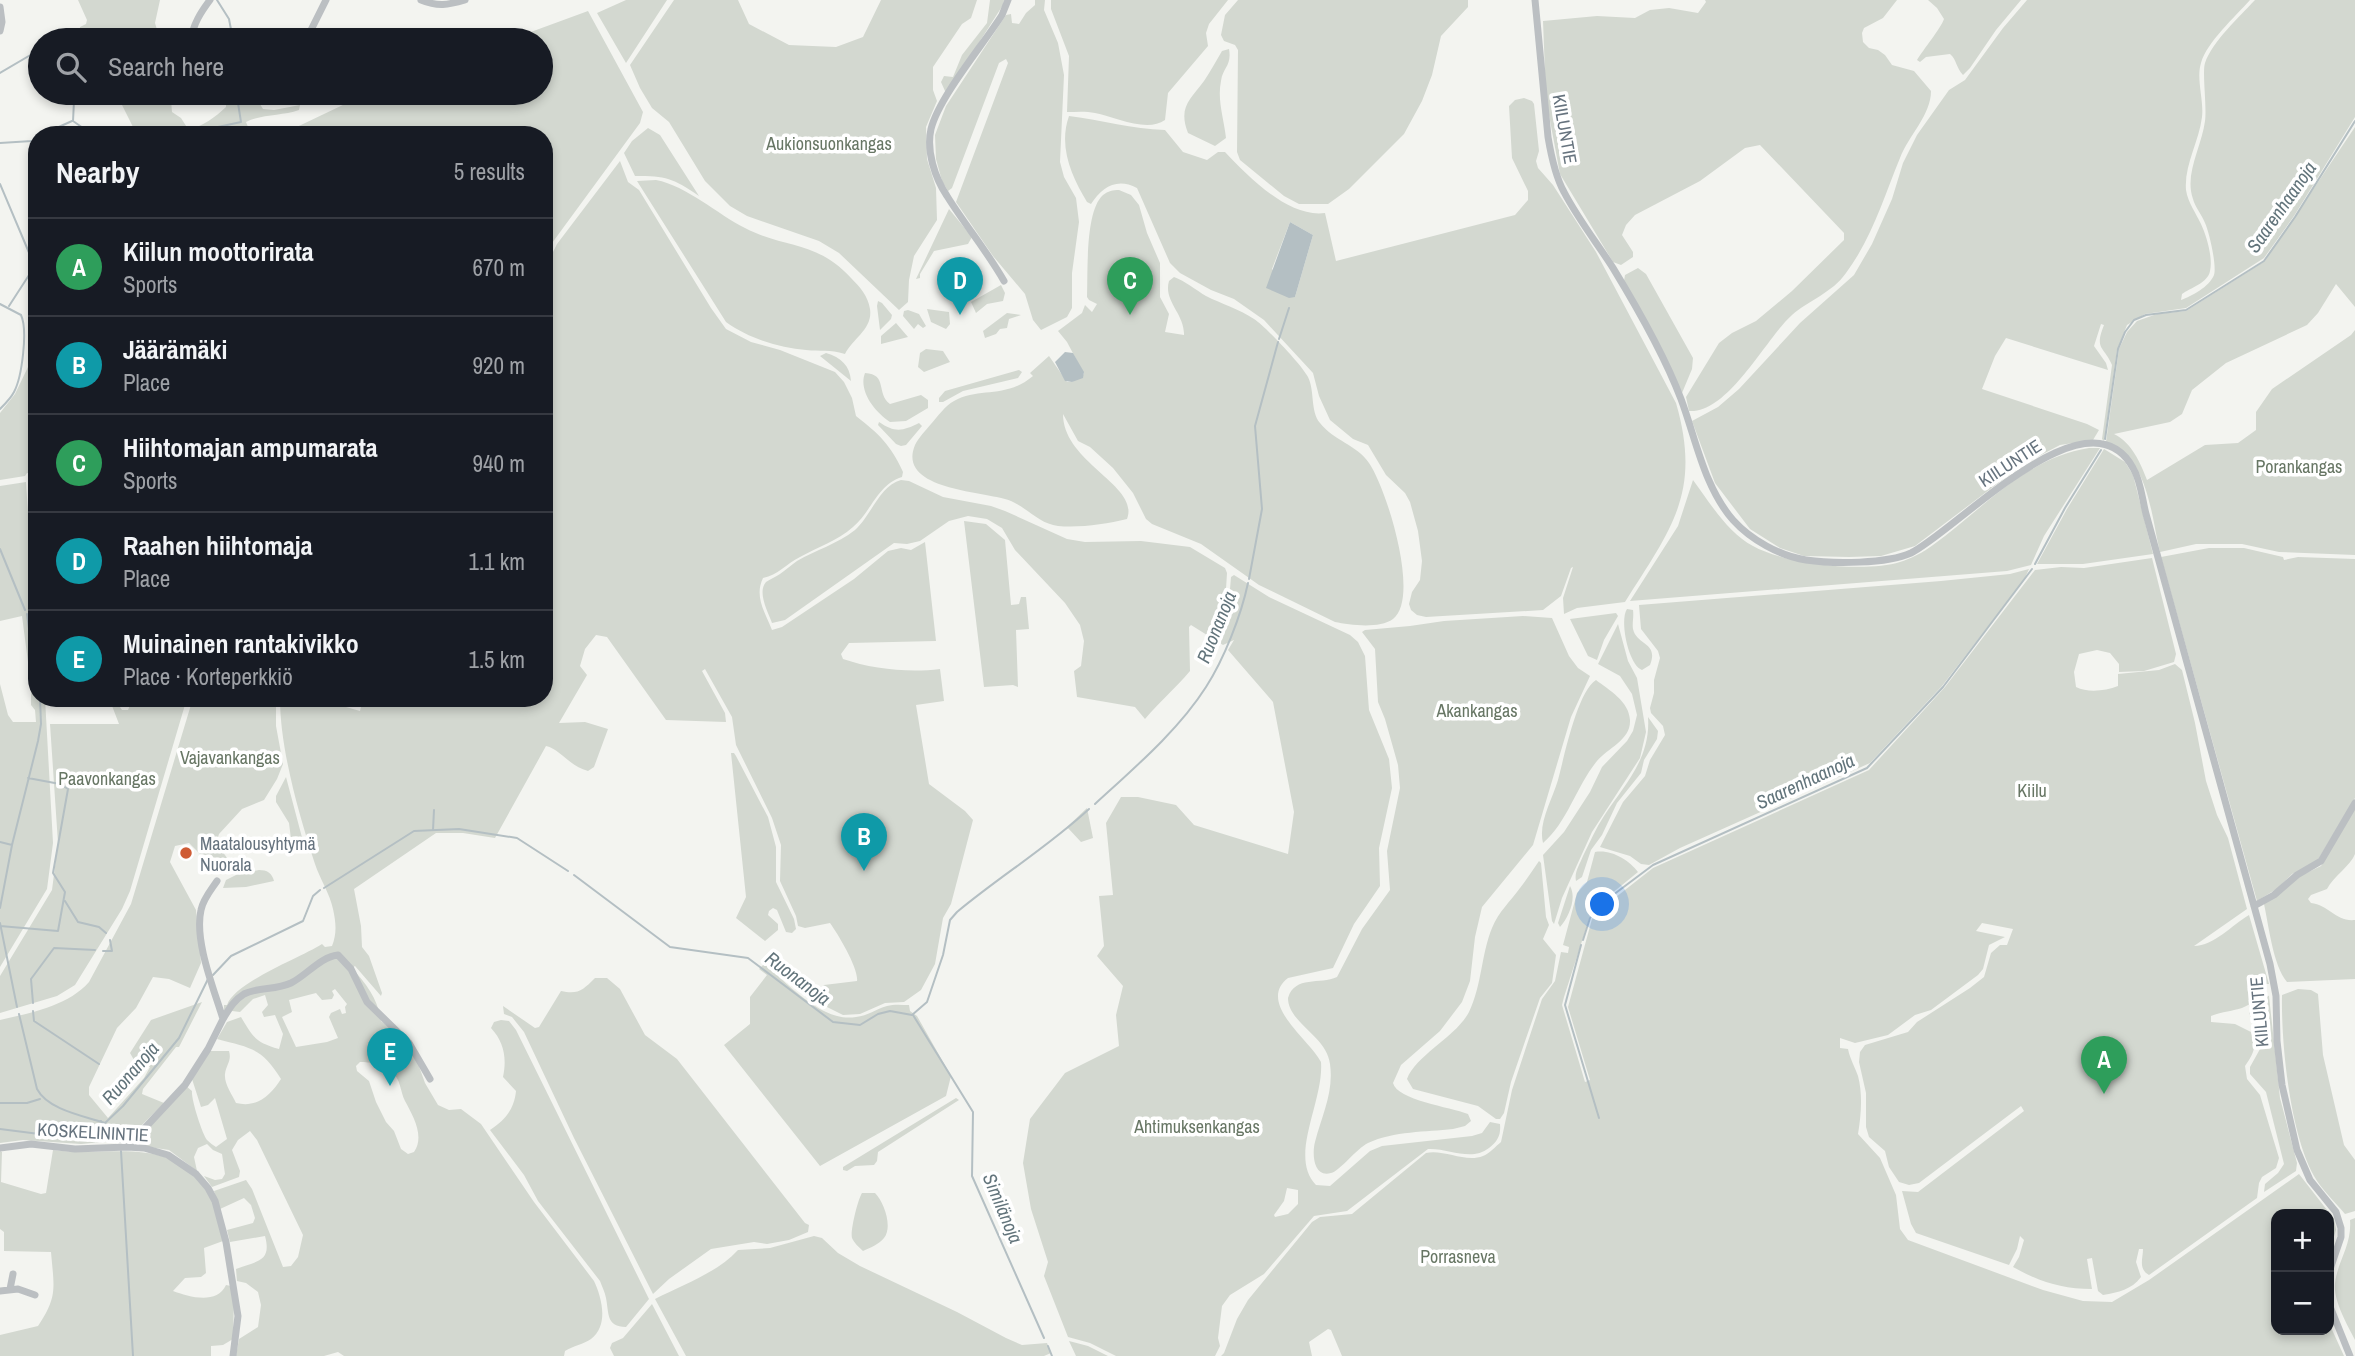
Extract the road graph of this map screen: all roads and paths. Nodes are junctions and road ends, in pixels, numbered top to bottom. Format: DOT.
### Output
graph roads {
  1 [pos="211,0"];
  2 [pos="326,0"];
  3 [pos="421,0"];
  4 [pos="465,0"];
  5 [pos="1008,0"];
  6 [pos="1535,0"];
  7 [pos="0,7"];
  8 [pos="193,28"];
  9 [pos="312,28"];
  10 [pos="0,31"];
  11 [pos="1004,281"];
  12 [pos="2355,803"];
  13 [pos="217,881"];
  14 [pos="2254,906"];
  15 [pos="223,1019"];
  16 [pos="430,1079"];
  17 [pos="127,1147"];
  18 [pos="0,1148"];
  19 [pos="2334,1209"];
  20 [pos="2334,1210"];
  21 [pos="2334,1257"];
  22 [pos="13,1274"];
  23 [pos="10,1289"];
  24 [pos="0,1291"];
  25 [pos="35,1295"];
  26 [pos="2334,1316"];
  27 [pos="233,1356"];
  28 [pos="2350,1356"];
  1 -- 8 [label="street"];
  2 -- 9 [label="street"];
  3 -- 4 [label="street"];
  5 -- 11 [label="street"];
  6 -- 14 [label="street, KIILUNTIE"];
  7 -- 10 [label="street"];
  12 -- 14 [label="street"];
  13 -- 15 [label="street"];
  14 -- 19 [label="street, KIILUNTIE"];
  15 -- 16 [label="street"];
  15 -- 17 [label="street"];
  17 -- 18 [label="street, KOSKELININTIE"];
  17 -- 27 [label="street, KOSKELININTIE"];
  20 -- 21 [label="street, KIILUNTIE"];
  22 -- 23 [label="street"];
  23 -- 24 [label="street"];
  23 -- 25 [label="street"];
  26 -- 28 [label="street"];
}
